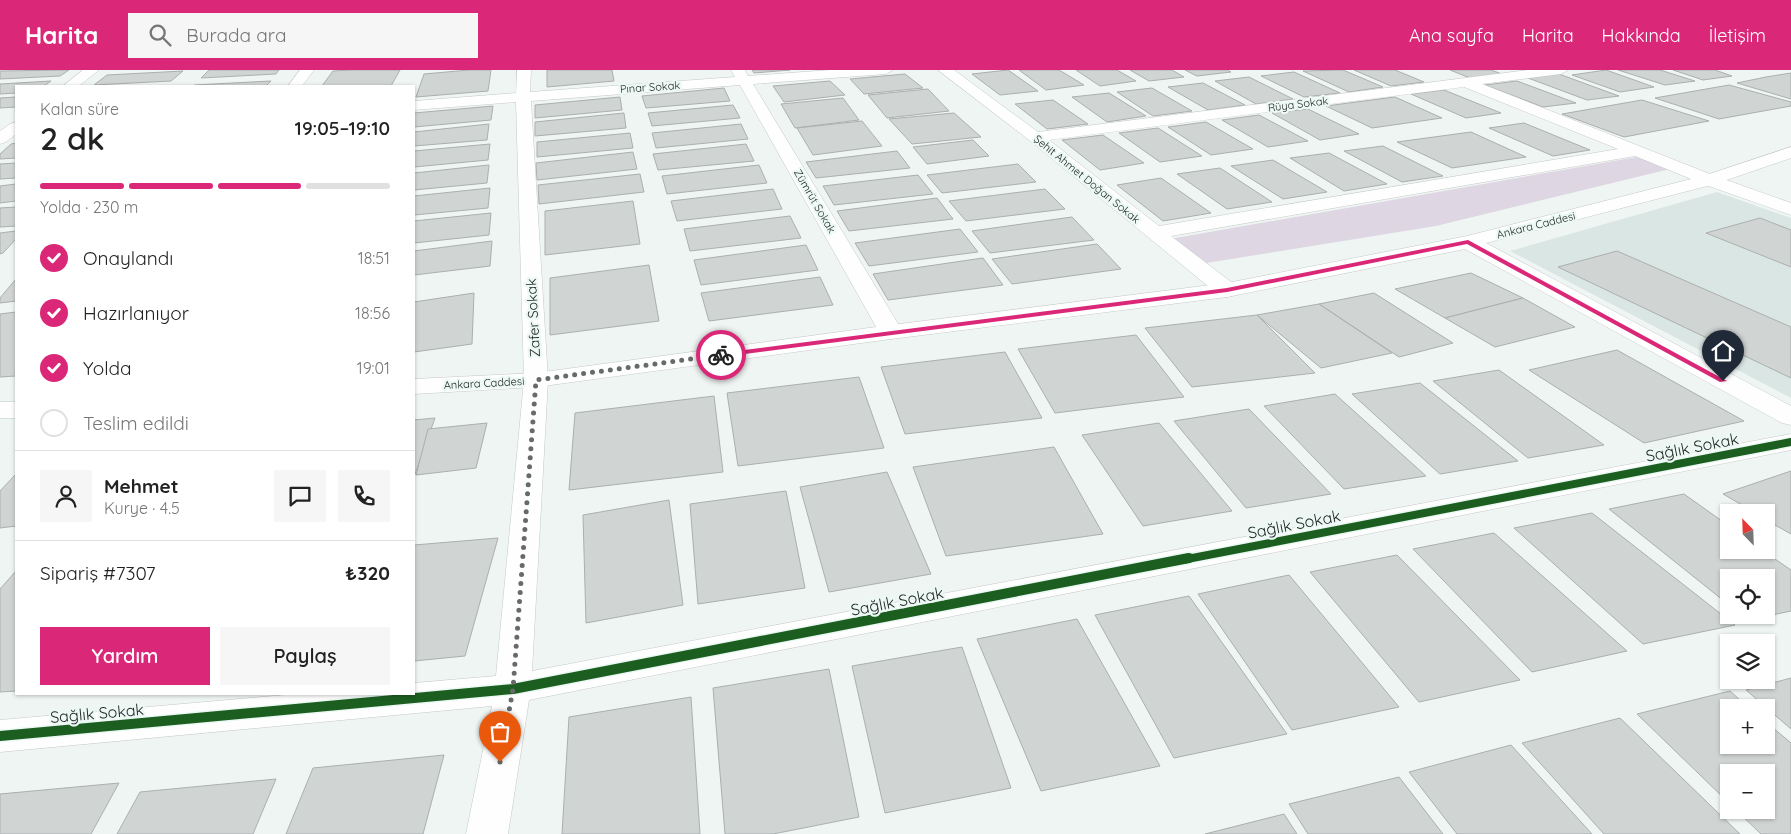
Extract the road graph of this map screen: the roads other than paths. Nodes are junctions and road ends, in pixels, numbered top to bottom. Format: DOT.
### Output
graph roads {
  1 [pos="92,70"];
  2 [pos="306,70"];
  3 [pos="886,70"];
  4 [pos="945,70"];
  5 [pos="1435,70"];
  6 [pos="1561,70"];
  7 [pos="741,75"];
  8 [pos="1466,82"];
  9 [pos="523,83"];
  10 [pos="71,85"];
  11 [pos="297,85"];
  12 [pos="415,105"];
  13 [pos="15,128"];
  14 [pos="5,137"];
  15 [pos="1035,137"];
  16 [pos="1638,151"];
  17 [pos="1791,152"];
  18 [pos="1709,180"];
  19 [pos="1791,209"];
  20 [pos="1154,233"];
  21 [pos="1468,242"];
  22 [pos="1227,290"];
  23 [pos="892,332"];
  24 [pos="536,380"];
  25 [pos="415,387"];
  26 [pos="0,410"];
  27 [pos="15,410"];
  28 [pos="1791,418"];
  29 [pos="1791,442"];
  30 [pos="513,689"];
  31 [pos="0,736"];
  32 [pos="487,834"];
  1 -- 10 [label="street"];
  2 -- 11 [label="street"];
  3 -- 7 [label="street, Pınar Sokak"];
  4 -- 15 [label="street, Şehit Ahmet Doğan Sokak"];
  5 -- 8 [label="street"];
  6 -- 8 [label="street, Rüya Sokak"];
  7 -- 9 [label="street, Pınar Sokak"];
  7 -- 23 [label="street, Zümrüt Sokak"];
  8 -- 15 [label="street, Rüya Sokak"];
  8 -- 16 [label="street"];
  9 -- 12 [label="street, Pınar Sokak"];
  9 -- 24 [label="street, Zafer Sokak"];
  13 -- 14 [label="street"];
  15 -- 20 [label="street, Şehit Ahmet Doğan Sokak"];
  16 -- 18 [label="street"];
  16 -- 20 [label="street"];
  17 -- 18 [label="street, Ankara Caddesi"];
  18 -- 19 [label="street"];
  18 -- 21 [label="street, Ankara Caddesi"];
  20 -- 22 [label="street, Şehit Ahmet Doğan Sokak"];
  21 -- 22 [label="street, Ankara Caddesi"];
  21 -- 28 [label="street"];
  22 -- 23 [label="street, Ankara Caddesi"];
  23 -- 24 [label="street, Ankara Caddesi"];
  24 -- 25 [label="street, Ankara Caddesi"];
  24 -- 30 [label="street, Zafer Sokak"];
  26 -- 27 [label="street"];
  29 -- 30 [label="street, Sağlık Sokak"];
  30 -- 31 [label="street, Sağlık Sokak"];
  30 -- 32 [label="street, Zafer Sokak"];
}
